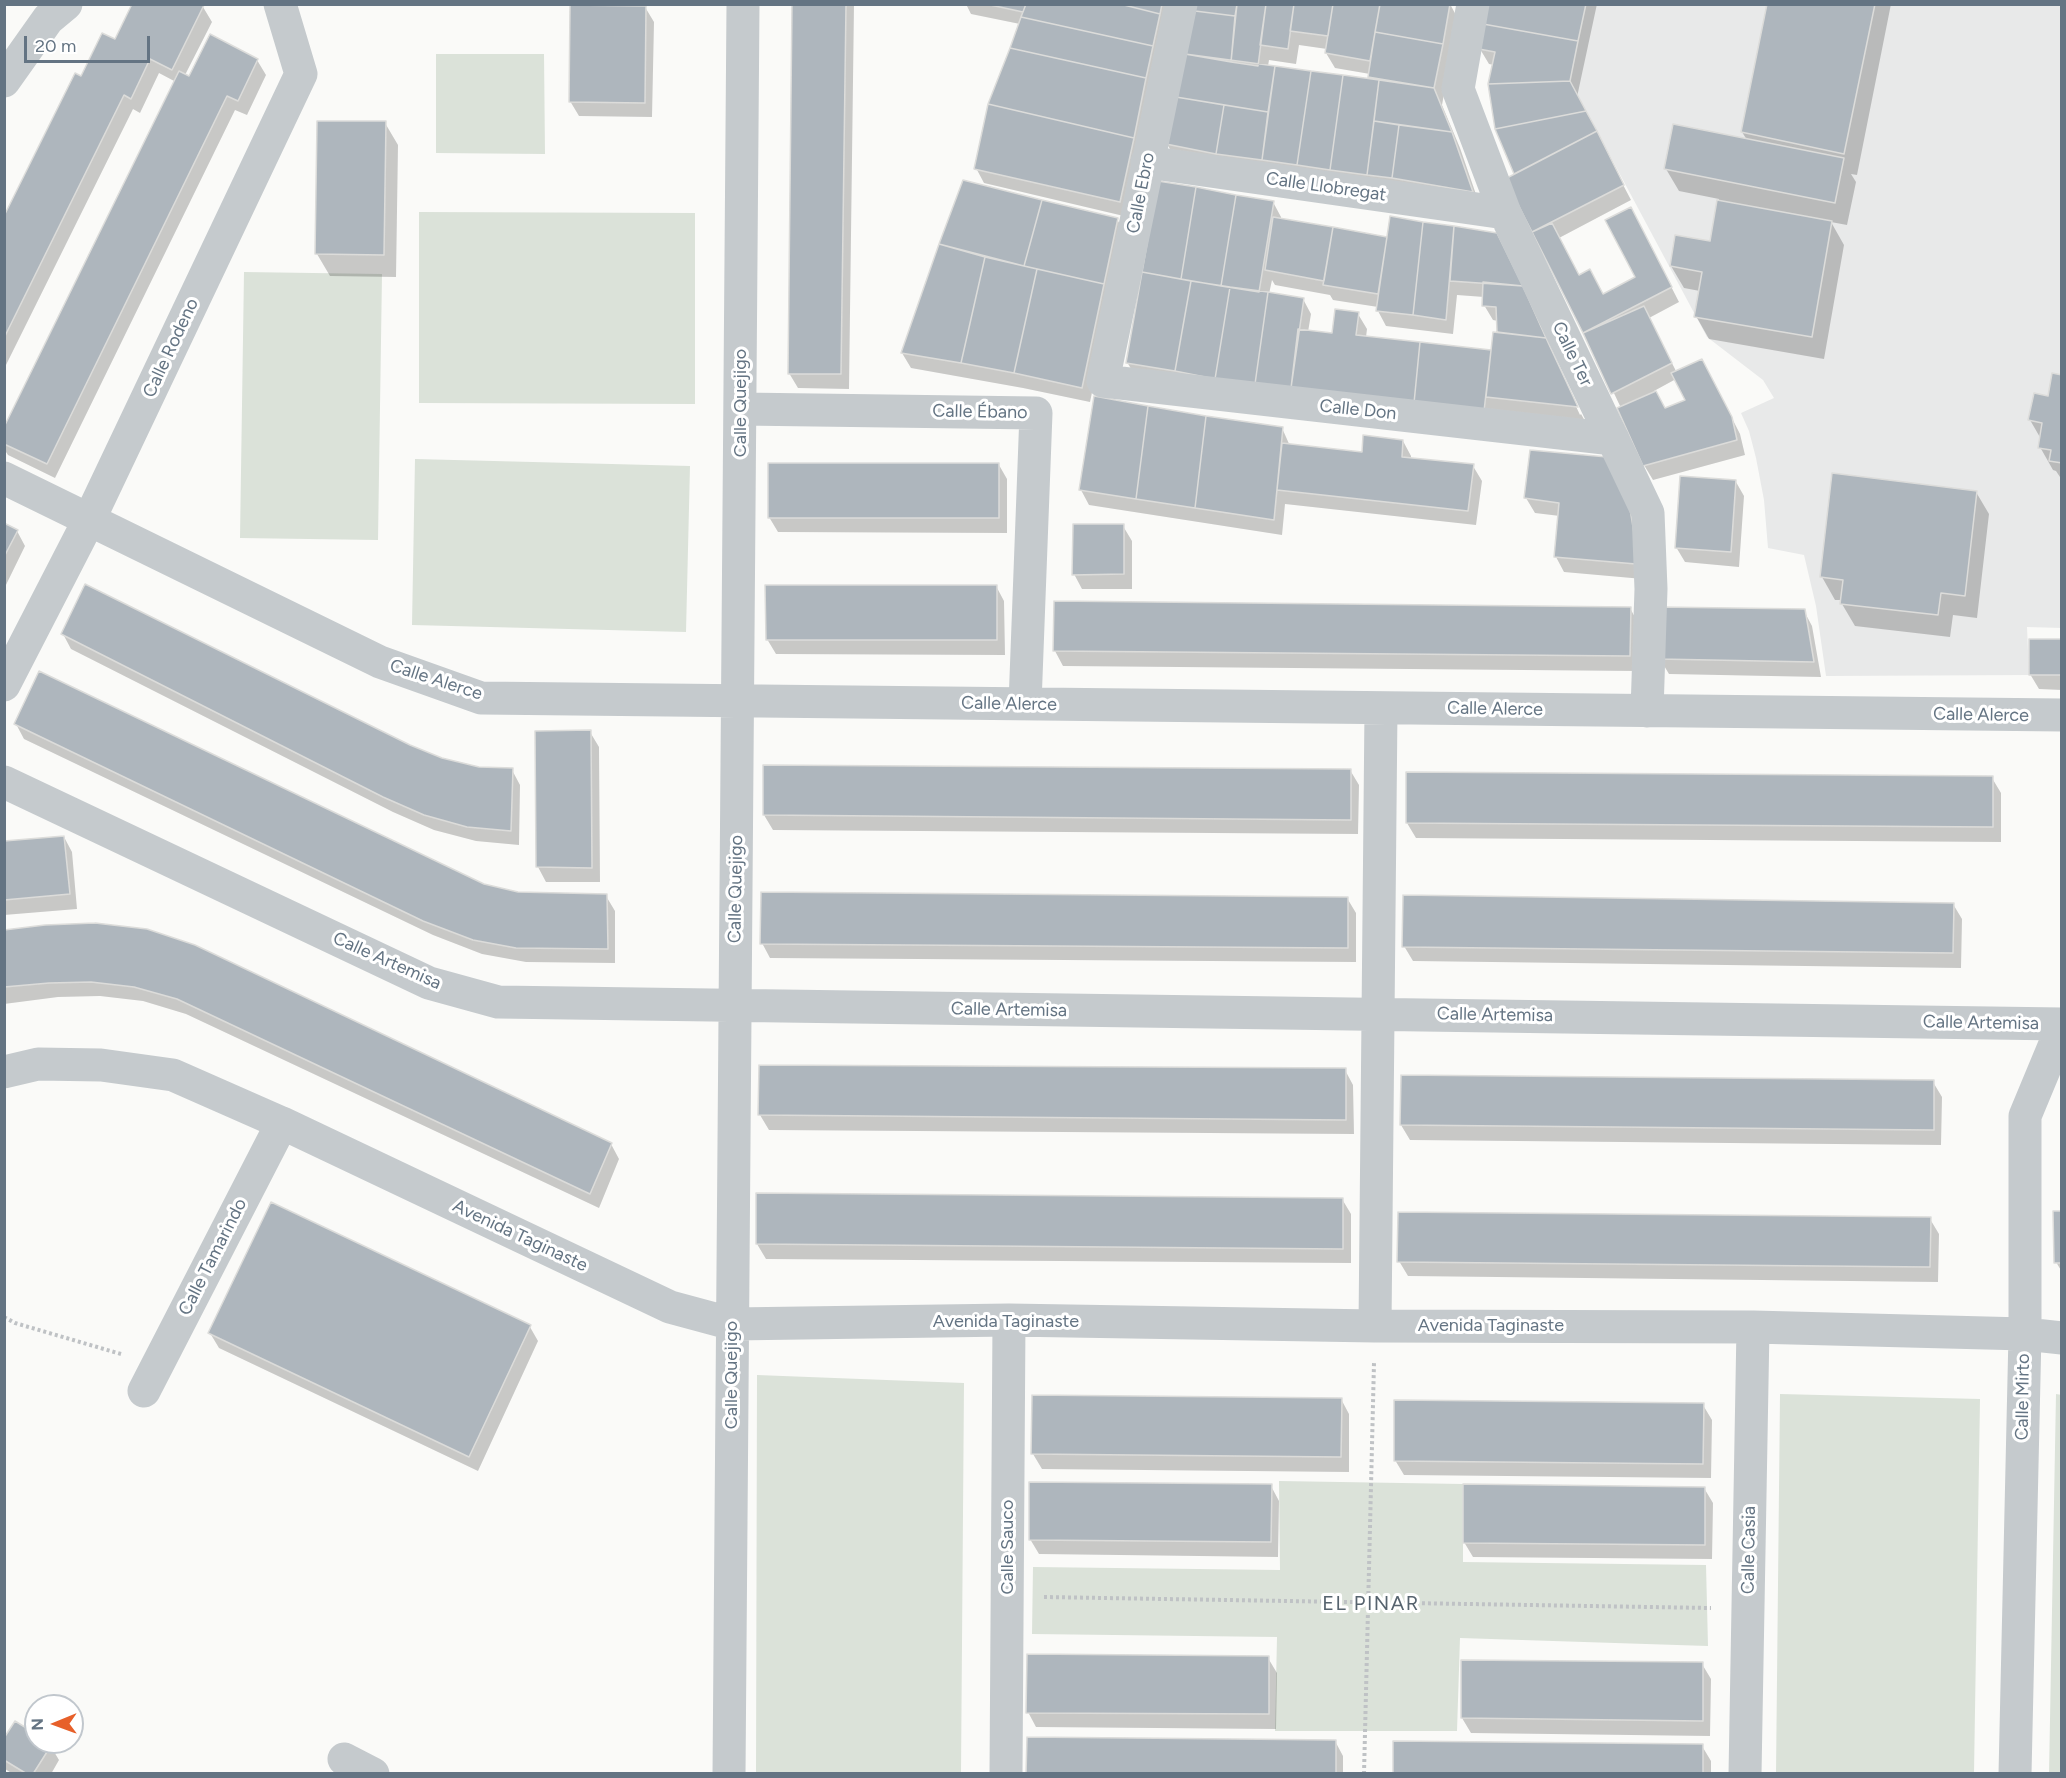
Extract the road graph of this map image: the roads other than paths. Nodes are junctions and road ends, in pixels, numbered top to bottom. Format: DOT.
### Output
graph roads {
  1 [pos="66,4"];
  2 [pos="280,4"];
  3 [pos="743,4"];
  4 [pos="1181,4"];
  5 [pos="1473,4"];
  6 [pos="4,81"];
  7 [pos="1147,162"];
  8 [pos="1505,213"];
  9 [pos="1103,381"];
  10 [pos="741,409"];
  11 [pos="1613,439"];
  12 [pos="4,478"];
  13 [pos="90,518"];
  14 [pos="4,685"];
  15 [pos="739,701"];
  16 [pos="1025,704"];
  17 [pos="1381,708"];
  18 [pos="1647,711"];
  19 [pos="2061,716"];
  20 [pos="4,782"];
  21 [pos="735,1007"];
  22 [pos="1378,1014"];
  23 [pos="2061,1026"];
  24 [pos="4,1072"];
  25 [pos="282,1123"];
  26 [pos="1009,1320"];
  27 [pos="733,1324"];
  28 [pos="1375,1326"];
  29 [pos="1753,1327"];
  30 [pos="2025,1334"];
  31 [pos="2061,1338"];
  32 [pos="151,1377"];
  33 [pos="344,1759"];
  34 [pos="373,1773"];
  35 [pos="729,1773"];
  36 [pos="1006,1773"];
  37 [pos="1745,1773"];
  38 [pos="2015,1773"];
  1 -- 6 [label="street"];
  2 -- 13 [label="street, Calle Rodeno"];
  3 -- 10 [label="street, Calle Quejigo"];
  4 -- 7 [label="street, Calle Ebro"];
  5 -- 8 [label="street, Calle Ter"];
  7 -- 8 [label="street, Calle Llobregat"];
  7 -- 9 [label="street, Calle Ebro"];
  8 -- 11 [label="street, Calle Ter"];
  9 -- 11 [label="street, Calle Don"];
  10 -- 15 [label="street, Calle Quejigo"];
  10 -- 16 [label="street, Calle Ébano"];
  11 -- 18 [label="street, Calle Ter"];
  12 -- 13 [label="street, Calle Alerce"];
  13 -- 14 [label="street, Calle Rodeno"];
  13 -- 15 [label="street, Calle Alerce"];
  15 -- 16 [label="street, Calle Alerce"];
  15 -- 21 [label="street, Calle Quejigo"];
  16 -- 17 [label="street, Calle Alerce"];
  17 -- 18 [label="street, Calle Alerce"];
  17 -- 22 [label="street"];
  18 -- 19 [label="street, Calle Alerce"];
  20 -- 21 [label="street, Calle Artemisa"];
  21 -- 22 [label="street, Calle Artemisa"];
  21 -- 27 [label="street, Calle Quejigo"];
  22 -- 23 [label="street, Calle Artemisa"];
  22 -- 28 [label="street"];
  23 -- 30 [label="street, Calle Mirto"];
  24 -- 25 [label="street, Avenida Taginaste"];
  25 -- 27 [label="street, Avenida Taginaste"];
  25 -- 32 [label="street, Calle Tamarindo"];
  26 -- 27 [label="street, Avenida Taginaste"];
  26 -- 28 [label="street, Avenida Taginaste"];
  26 -- 36 [label="street, Calle Sauco"];
  27 -- 35 [label="street, Calle Quejigo"];
  28 -- 29 [label="street, Avenida Taginaste"];
  29 -- 30 [label="street, Avenida Taginaste"];
  29 -- 37 [label="street, Calle Casia"];
  30 -- 31 [label="street, Avenida Taginaste"];
  30 -- 38 [label="street, Calle Mirto"];
  33 -- 34 [label="street"];
}
